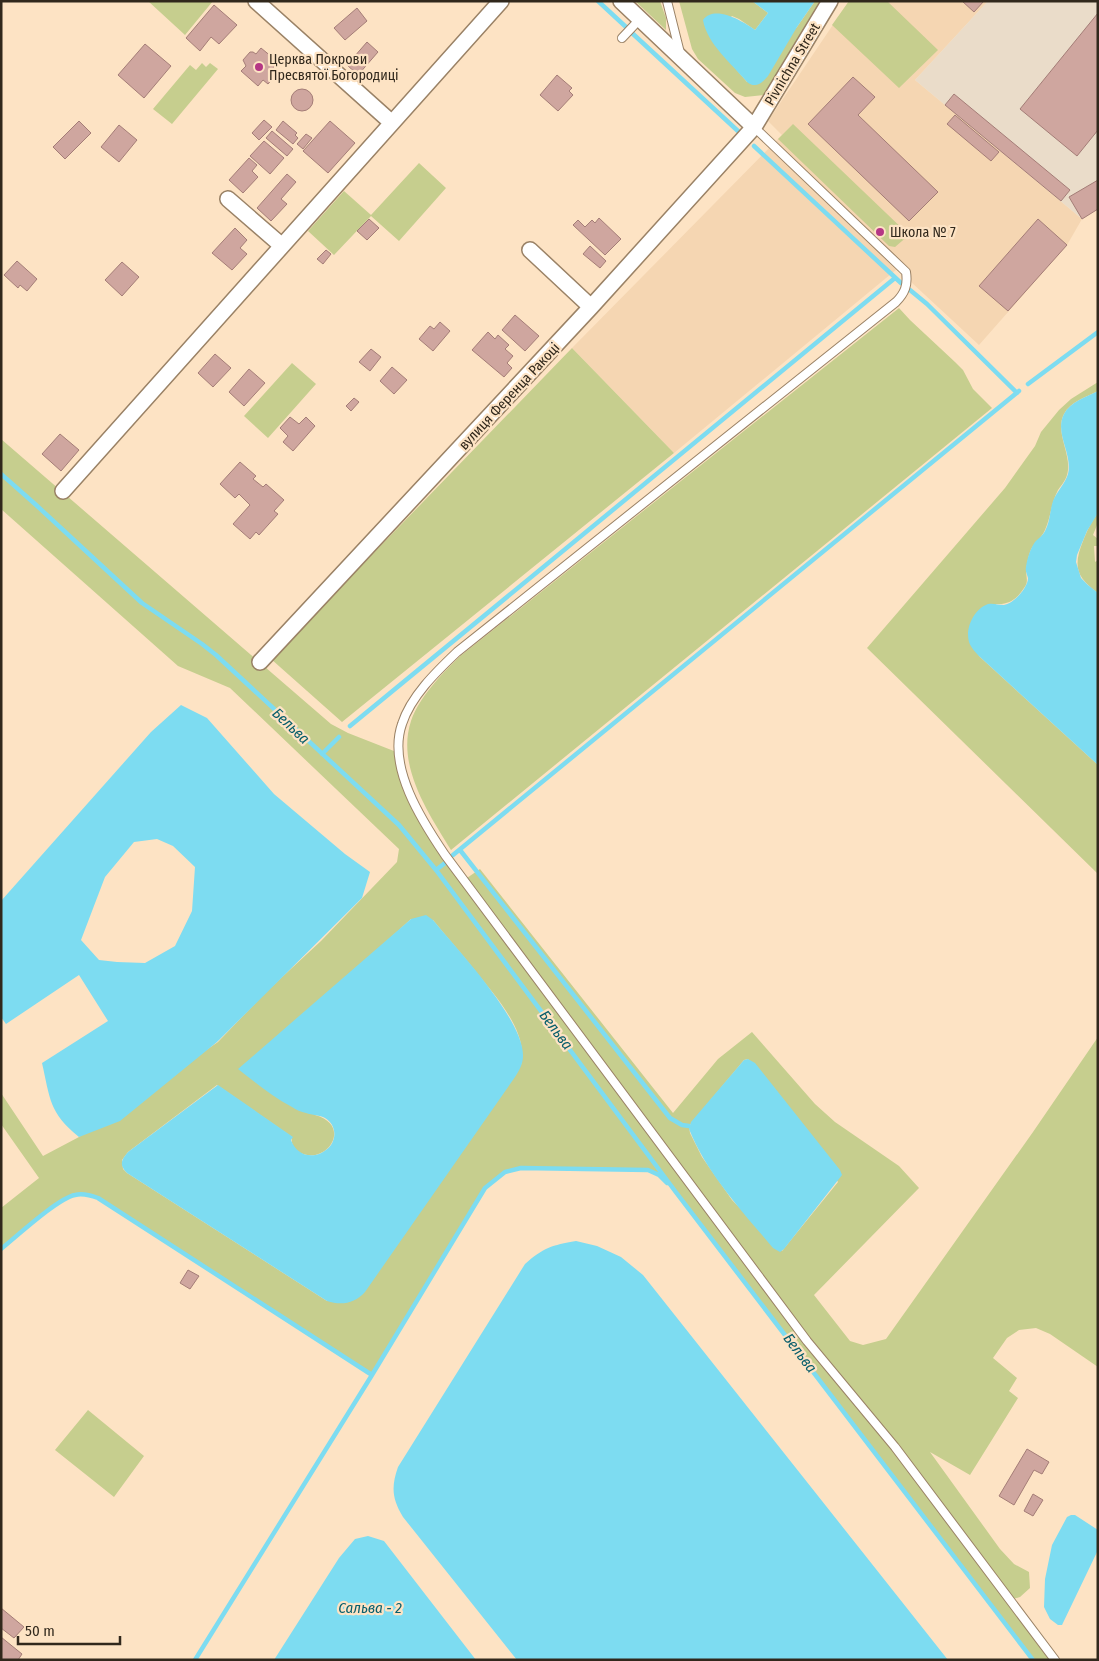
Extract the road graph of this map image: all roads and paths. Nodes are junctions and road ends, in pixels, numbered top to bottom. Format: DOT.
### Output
graph roads {
  1 [pos="256,1"];
  2 [pos="501,1"];
  3 [pos="621,1"];
  4 [pos="667,1"];
  5 [pos="830,1"];
  6 [pos="640,19"];
  7 [pos="622,38"];
  8 [pos="681,57"];
  9 [pos="392,123"];
  10 [pos="754,126"];
  11 [pos="228,199"];
  12 [pos="281,245"];
  13 [pos="530,250"];
  14 [pos="591,307"];
  15 [pos="63,492"];
  16 [pos="260,662"];
  17 [pos="1055,1660"];
  1 -- 9 [label="street"];
  2 -- 9 [label="street"];
  3 -- 6 [label="street"];
  4 -- 8 [label="lane"];
  5 -- 10 [label="street, Pivnichna Street"];
  6 -- 7 [label="lane"];
  6 -- 8 [label="street"];
  8 -- 10 [label="street"];
  9 -- 12 [label="street"];
  10 -- 14 [label="street, вулиця Ференца Ракоці"];
  10 -- 17 [label="lane"];
  11 -- 12 [label="street"];
  12 -- 15 [label="street"];
  13 -- 14 [label="street"];
  14 -- 16 [label="street, вулиця Ференца Ракоці"];
}
